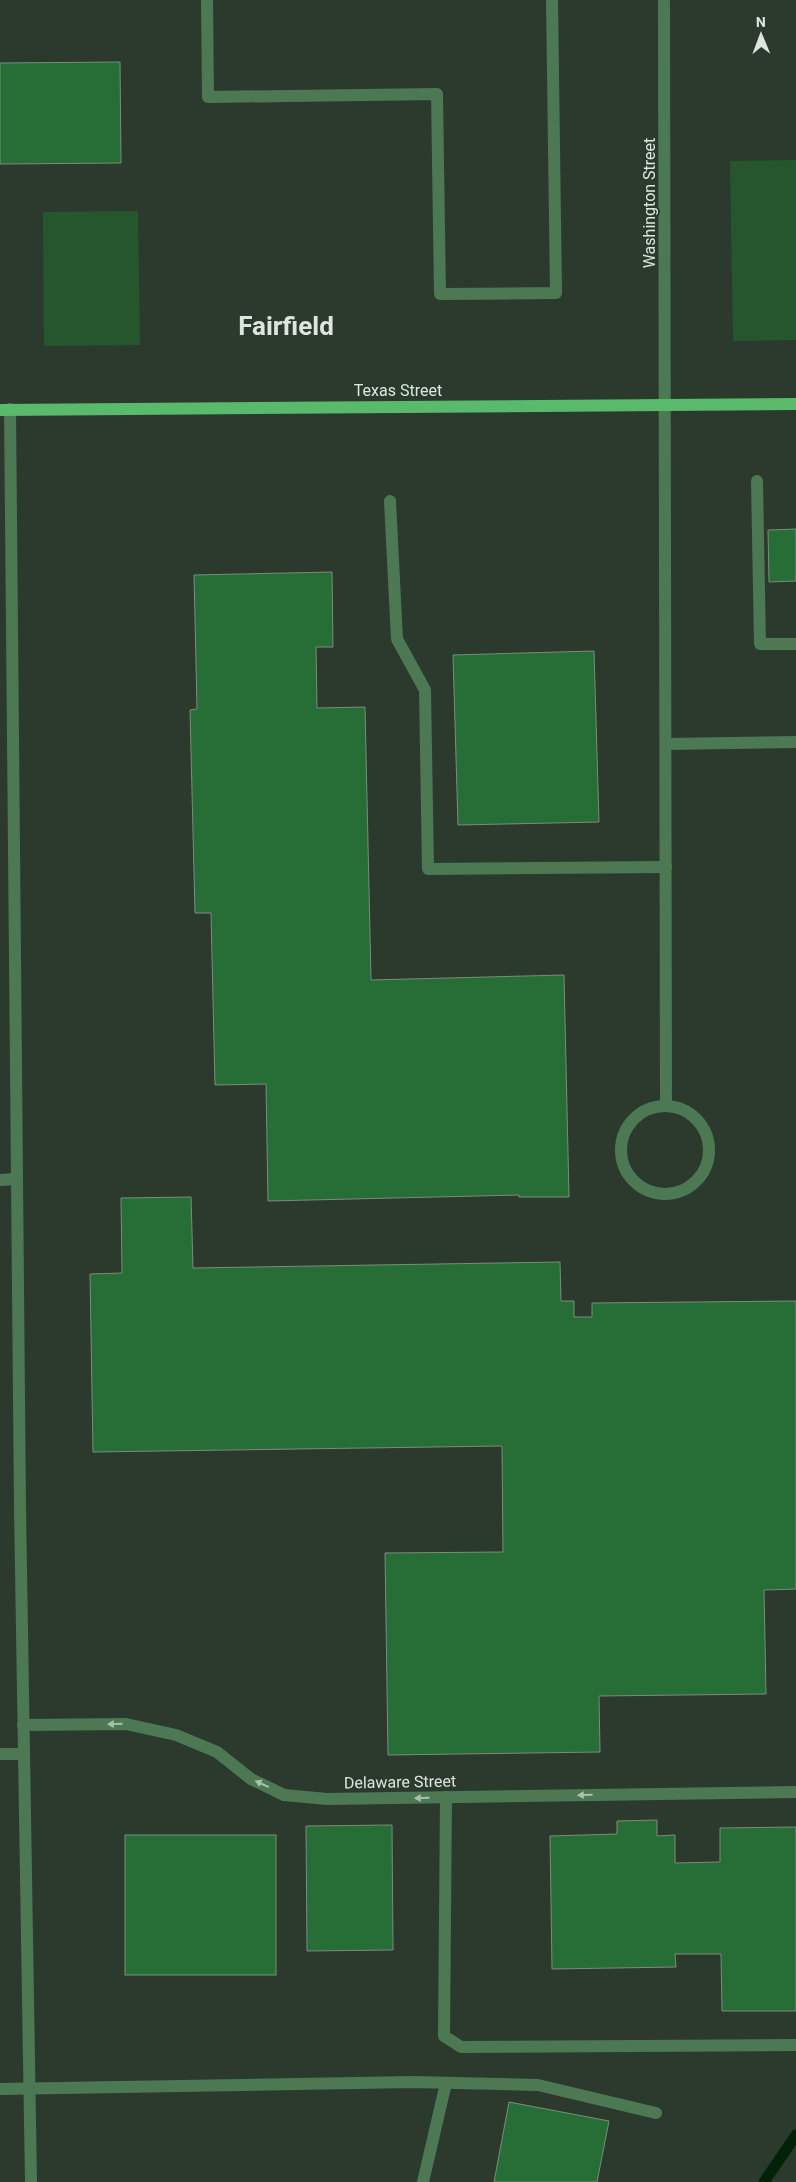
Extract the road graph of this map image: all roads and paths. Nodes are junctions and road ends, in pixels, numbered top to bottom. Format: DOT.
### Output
graph roads {
  1 [pos="207,0"];
  2 [pos="552,0"];
  3 [pos="664,0"];
  4 [pos="796,404"];
  5 [pos="666,405"];
  6 [pos="5,410"];
  7 [pos="757,482"];
  8 [pos="390,501"];
  9 [pos="796,644"];
  10 [pos="796,742"];
  11 [pos="666,744"];
  12 [pos="666,867"];
  13 [pos="666,1106"];
  14 [pos="17,1179"];
  15 [pos="0,1180"];
  16 [pos="23,1725"];
  17 [pos="0,1754"];
  18 [pos="24,1754"];
  19 [pos="796,1792"];
  20 [pos="446,1797"];
  21 [pos="796,2045"];
  22 [pos="446,2083"];
  23 [pos="0,2089"];
  24 [pos="29,2089"];
  25 [pos="656,2113"];
  26 [pos="30,2182"];
  27 [pos="423,2182"];
  1 -- 2 [label="street"];
  3 -- 5 [label="street, Washington Street"];
  4 -- 5 [label="main road, Texas Street"];
  5 -- 6 [label="main road, Texas Street"];
  5 -- 11 [label="street, Washington Street"];
  6 -- 14 [label="street"];
  7 -- 9 [label="street"];
  8 -- 12 [label="street"];
  10 -- 11 [label="street"];
  11 -- 12 [label="street, Washington Street"];
  12 -- 13 [label="street, Washington Street"];
  13 -- 13 [label="street"];
  14 -- 15 [label="street"];
  14 -- 16 [label="street"];
  16 -- 18 [label="street"];
  20 -- 16 [label="street, Delaware Street, one-way"];
  17 -- 18 [label="street"];
  18 -- 24 [label="street"];
  19 -- 20 [label="street, Delaware Street, one-way"];
  20 -- 21 [label="street"];
  22 -- 24 [label="street"];
  22 -- 25 [label="street"];
  22 -- 27 [label="street"];
  23 -- 24 [label="street"];
  24 -- 26 [label="street"];
}
